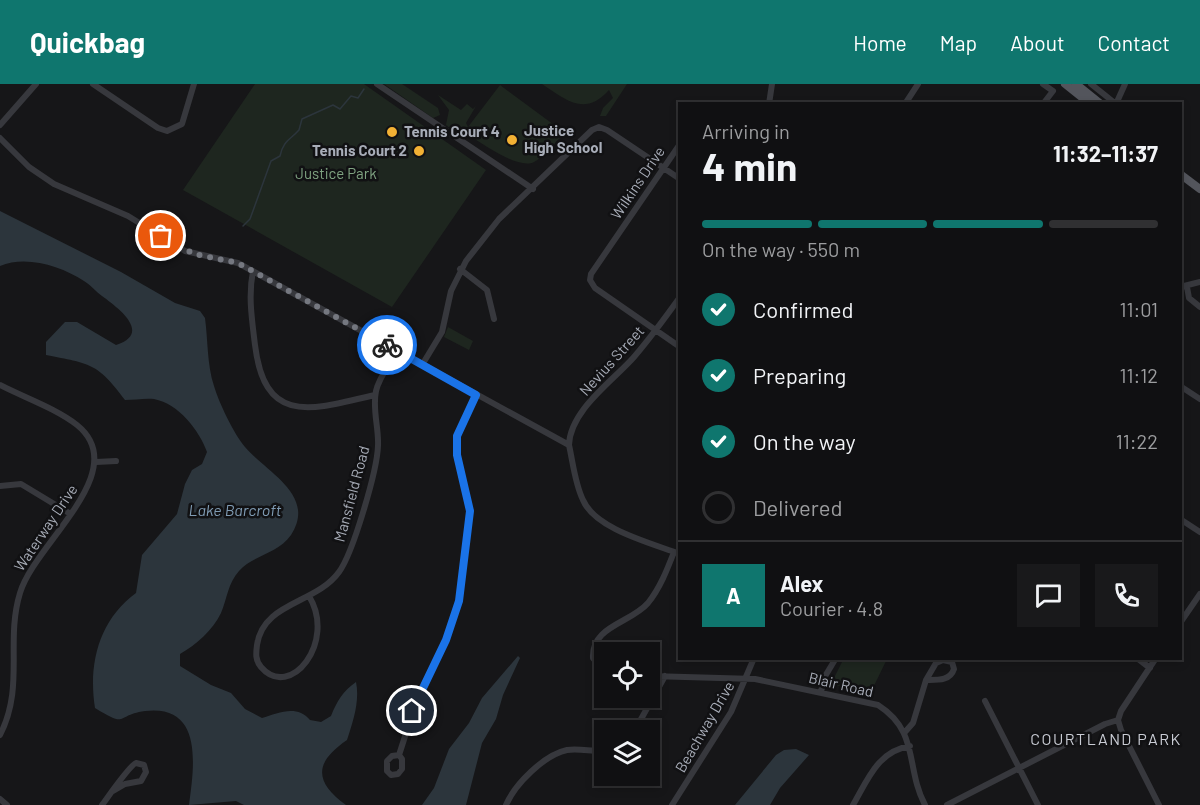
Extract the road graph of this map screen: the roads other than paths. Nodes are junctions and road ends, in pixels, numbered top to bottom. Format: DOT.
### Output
graph roads {
  1 [pos="36,84"];
  2 [pos="93,84"];
  3 [pos="194,84"];
  4 [pos="377,84"];
  5 [pos="772,84"];
  6 [pos="918,84"];
  7 [pos="1043,84"];
  8 [pos="1065,84"];
  9 [pos="1076,84"];
  10 [pos="1091,84"];
  11 [pos="1125,84"];
  12 [pos="769,102"];
  13 [pos="906,102"];
  14 [pos="1045,102"];
  15 [pos="1088,102"];
  16 [pos="1098,102"];
  17 [pos="1114,102"];
  18 [pos="1117,102"];
  19 [pos="0,124"];
  20 [pos="0,138"];
  21 [pos="678,147"];
  22 [pos="663,168"];
  23 [pos="1182,176"];
  24 [pos="678,178"];
  25 [pos="532,189"];
  26 [pos="1200,189"];
  27 [pos="460,269"];
  28 [pos="254,272"];
  29 [pos="1200,282"];
  30 [pos="1184,287"];
  31 [pos="678,300"];
  32 [pos="1200,307"];
  33 [pos="494,319"];
  34 [pos="656,331"];
  35 [pos="678,346"];
  36 [pos="397,351"];
  37 [pos="422,365"];
  38 [pos="0,385"];
  39 [pos="1182,387"];
  40 [pos="375,395"];
  41 [pos="476,395"];
  42 [pos="1200,399"];
  43 [pos="569,445"];
  44 [pos="116,461"];
  45 [pos="96,462"];
  46 [pos="0,486"];
  47 [pos="69,513"];
  48 [pos="1182,520"];
  49 [pos="1200,532"];
  50 [pos="677,553"];
  51 [pos="1200,594"];
  52 [pos="309,596"];
  53 [pos="1182,620"];
  54 [pos="595,642"];
  55 [pos="753,660"];
  56 [pos="835,660"];
  57 [pos="943,660"];
  58 [pos="948,660"];
  59 [pos="1140,660"];
  60 [pos="1155,660"];
  61 [pos="1150,668"];
  62 [pos="660,676"];
  63 [pos="665,676"];
  64 [pos="746,678"];
  65 [pos="926,680"];
  66 [pos="821,692"];
  67 [pos="985,701"];
  68 [pos="640,720"];
  69 [pos="1118,720"];
  70 [pos="905,732"];
  71 [pos="0,735"];
  72 [pos="910,747"];
  73 [pos="594,750"];
  74 [pos="399,755"];
  75 [pos="1019,768"];
  76 [pos="113,791"];
  77 [pos="0,799"];
  78 [pos="7,805"];
  79 [pos="102,805"];
  80 [pos="506,805"];
  81 [pos="672,805"];
  82 [pos="854,805"];
  83 [pos="925,805"];
  84 [pos="947,805"];
  85 [pos="1038,805"];
  86 [pos="1159,805"];
  1 -- 19 [label="street"];
  2 -- 3 [label="street"];
  4 -- 25 [label="street"];
  5 -- 12 [label="street"];
  6 -- 13 [label="street"];
  7 -- 14 [label="street"];
  8 -- 15 [label="main road"];
  9 -- 16 [label="main road"];
  10 -- 17 [label="street"];
  11 -- 18 [label="street"];
  20 -- 28 [label="street"];
  21 -- 22 [label="street, Wilkins Drive"];
  22 -- 24 [label="street"];
  22 -- 25 [label="street"];
  22 -- 34 [label="street, Wilkins Drive"];
  23 -- 26 [label="main road"];
  25 -- 27 [label="street"];
  27 -- 33 [label="street"];
  27 -- 37 [label="street"];
  28 -- 36 [label="street"];
  28 -- 40 [label="street"];
  29 -- 30 [label="street"];
  30 -- 32 [label="street"];
  31 -- 34 [label="street, Nevius Street"];
  34 -- 35 [label="street"];
  34 -- 43 [label="street, Nevius Street"];
  36 -- 37 [label="street"];
  36 -- 40 [label="street, Mansfield Road"];
  37 -- 41 [label="street"];
  38 -- 45 [label="street"];
  39 -- 42 [label="street"];
  40 -- 52 [label="street, Mansfield Road"];
  41 -- 43 [label="street"];
  41 -- 74 [label="street"];
  43 -- 50 [label="street"];
  44 -- 45 [label="street"];
  45 -- 47 [label="street, Waterway Drive"];
  46 -- 47 [label="street"];
  47 -- 71 [label="street, Waterway Drive"];
  48 -- 49 [label="street"];
  50 -- 54 [label="street"];
  51 -- 53 [label="street"];
  52 -- 52 [label="street, Mansfield Road"];
  55 -- 64 [label="street, Beachway Drive"];
  56 -- 66 [label="street"];
  57 -- 65 [label="street"];
  58 -- 65 [label="street"];
  59 -- 61 [label="street"];
  60 -- 61 [label="street"];
  61 -- 69 [label="street"];
  62 -- 63 [label="street, Blair Road"];
  63 -- 64 [label="street, Blair Road"];
  63 -- 68 [label="street"];
  64 -- 66 [label="street, Blair Road"];
  64 -- 81 [label="street, Beachway Drive"];
  65 -- 70 [label="street"];
  66 -- 70 [label="street, Blair Road"];
  67 -- 75 [label="street"];
  69 -- 75 [label="street"];
  69 -- 86 [label="street"];
  70 -- 72 [label="street, Blair Road"];
  72 -- 82 [label="street"];
  72 -- 83 [label="street, Blair Road"];
  73 -- 80 [label="street"];
  75 -- 84 [label="street"];
  75 -- 85 [label="street"];
  76 -- 76 [label="street"];
  76 -- 79 [label="street"];
  77 -- 78 [label="street"];
}
